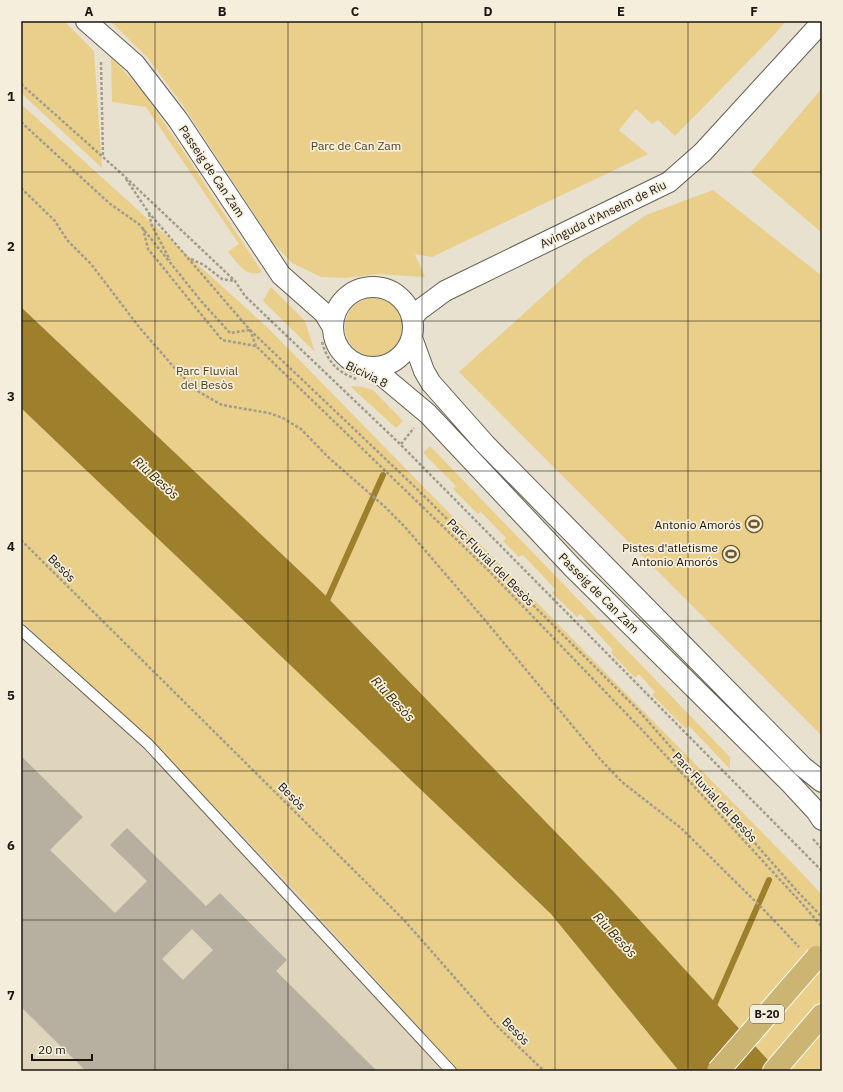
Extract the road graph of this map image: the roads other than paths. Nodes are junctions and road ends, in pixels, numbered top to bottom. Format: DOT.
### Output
graph roads {
  1 [pos="86,21"];
  2 [pos="822,22"];
  3 [pos="409,320"];
  4 [pos="326,332"];
  5 [pos="373,368"];
  6 [pos="21,630"];
  7 [pos="822,782"];
  8 [pos="822,820"];
  9 [pos="812,950"];
  10 [pos="822,1015"];
  11 [pos="451,1071"];
  12 [pos="718,1071"];
  13 [pos="774,1071"];
  1 -- 4 [label="street, Passeig de Can Zam"];
  2 -- 3 [label="street, Avinguda d'Anselm de Riu"];
  3 -- 4 [label="street"];
  3 -- 5 [label="street"];
  3 -- 7 [label="street, Passeig de Can Zam"];
  4 -- 5 [label="street"];
  5 -- 8 [label="street, Passeig de Can Zam"];
  6 -- 11 [label="lane"];
  9 -- 12 [label="highway, B-20, bridge"];
  10 -- 13 [label="highway"];
}
